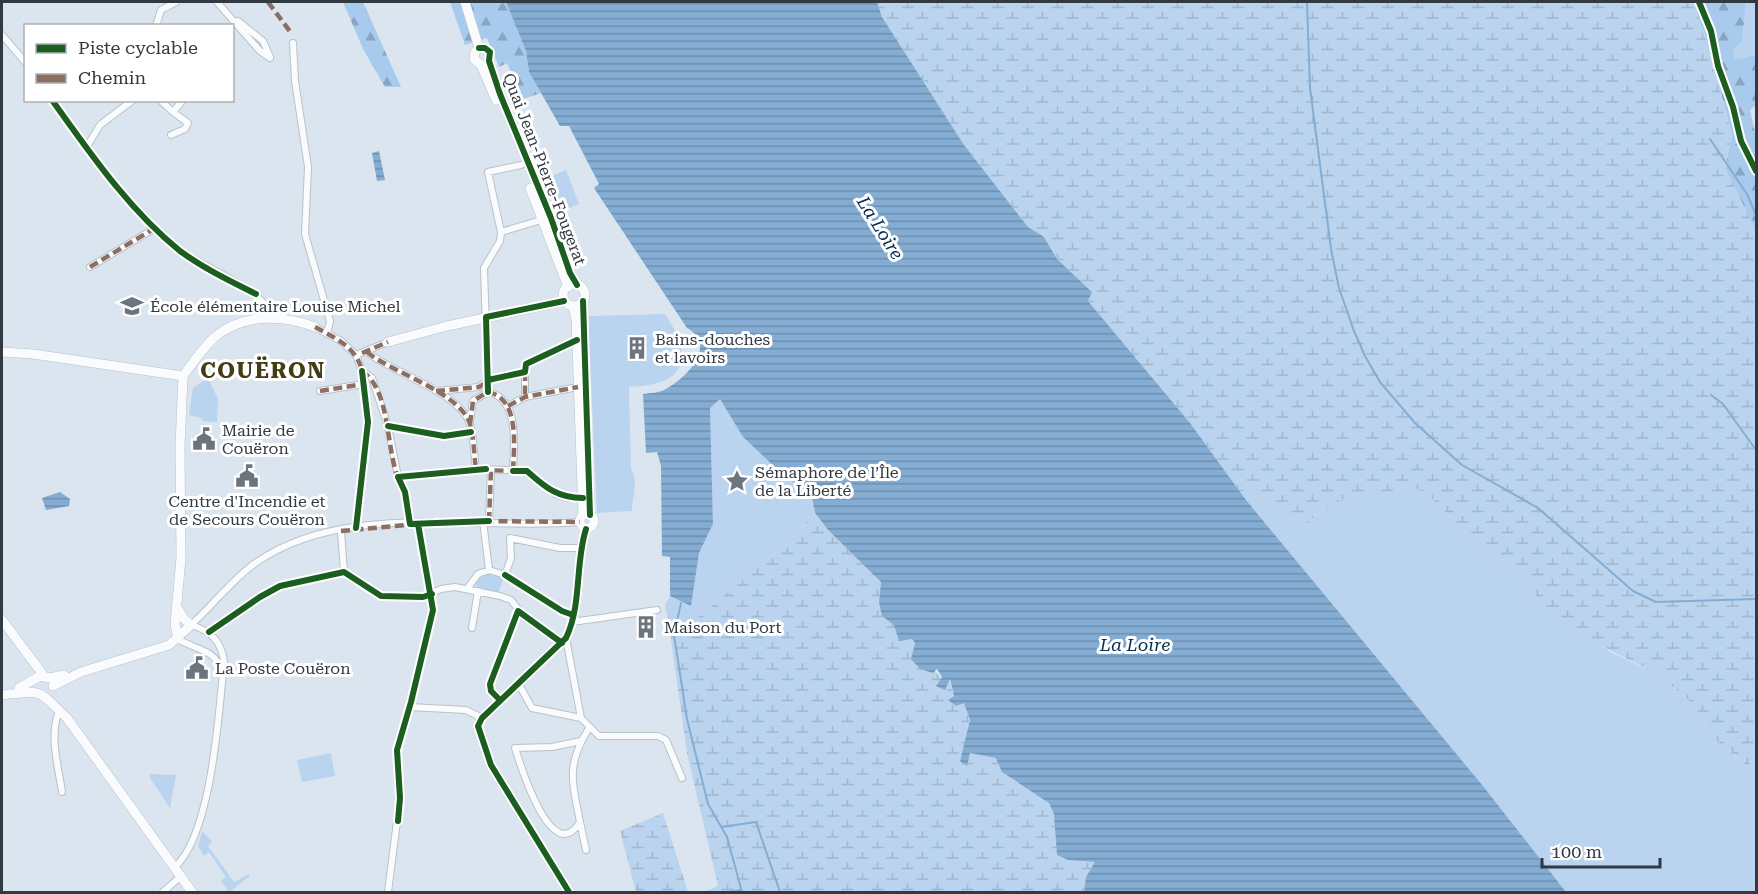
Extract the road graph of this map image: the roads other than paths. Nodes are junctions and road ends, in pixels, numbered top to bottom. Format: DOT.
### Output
graph roads {
  1 [pos="176,2"];
  2 [pos="217,2"];
  3 [pos="465,2"];
  4 [pos="223,9"];
  5 [pos="157,24"];
  6 [pos="2,35"];
  7 [pos="293,43"];
  8 [pos="24,61"];
  9 [pos="485,63"];
  10 [pos="53,102"];
  11 [pos="130,102"];
  12 [pos="161,102"];
  13 [pos="181,102"];
  14 [pos="173,112"];
  15 [pos="171,135"];
  16 [pos="86,148"];
  17 [pos="521,165"];
  18 [pos="541,220"];
  19 [pos="155,228"];
  20 [pos="501,232"];
  21 [pos="90,267"];
  22 [pos="573,286"];
  23 [pos="583,302"];
  24 [pos="569,304"];
  25 [pos="271,316"];
  26 [pos="486,317"];
  27 [pos="315,327"];
  28 [pos="327,334"];
  29 [pos="577,340"];
  30 [pos="388,342"];
  31 [pos="2,352"];
  32 [pos="367,352"];
  33 [pos="356,355"];
  34 [pos="362,372"];
  35 [pos="525,372"];
  36 [pos="183,376"];
  37 [pos="488,380"];
  38 [pos="364,384"];
  39 [pos="578,387"];
  40 [pos="320,391"];
  41 [pos="435,391"];
  42 [pos="488,392"];
  43 [pos="525,397"];
  44 [pos="508,406"];
  45 [pos="470,424"];
  46 [pos="388,426"];
  47 [pos="471,432"];
  48 [pos="476,470"];
  49 [pos="488,470"];
  50 [pos="513,471"];
  51 [pos="398,477"];
  52 [pos="583,498"];
  53 [pos="585,520"];
  54 [pos="486,521"];
  55 [pos="410,524"];
  56 [pos="418,524"];
  57 [pos="356,528"];
  58 [pos="341,531"];
  59 [pos="580,545"];
  60 [pos="489,570"];
  61 [pos="344,572"];
  62 [pos="467,589"];
  63 [pos="477,591"];
  64 [pos="432,594"];
  65 [pos="177,607"];
  66 [pos="657,610"];
  67 [pos="518,611"];
  68 [pos="573,619"];
  69 [pos="2,620"];
  70 [pos="192,625"];
  71 [pos="2,628"];
  72 [pos="472,628"];
  73 [pos="210,632"];
  74 [pos="178,639"];
  75 [pos="563,642"];
  76 [pos="219,645"];
  77 [pos="209,653"];
  78 [pos="43,683"];
  79 [pos="222,683"];
  80 [pos="518,683"];
  81 [pos="2,695"];
  82 [pos="500,700"];
  83 [pos="410,707"];
  84 [pos="59,711"];
  85 [pos="67,718"];
  86 [pos="482,718"];
  87 [pos="581,718"];
  88 [pos="589,728"];
  89 [pos="581,741"];
  90 [pos="682,777"];
  91 [pos="62,792"];
  92 [pos="580,822"];
  93 [pos="586,850"];
  94 [pos="177,873"];
  95 [pos="163,892"];
  96 [pos="192,892"];
  97 [pos="388,892"];
  98 [pos="569,892"];
  1 -- 5 [label="street"];
  2 -- 4 [label="street"];
  3 -- 9 [label="main road, Quai Jean-Pierre-Fougerat"];
  4 -- 4 [label="street"];
  6 -- 8 [label="street"];
  7 -- 28 [label="street"];
  9 -- 17 [label="main road, Quai Jean-Pierre-Fougerat"];
  9 -- 22 [label="main road, Quai Jean-Pierre-Fougerat"];
  10 -- 16 [label="street"];
  11 -- 16 [label="street"];
  12 -- 14 [label="street"];
  13 -- 14 [label="street"];
  14 -- 15 [label="street"];
  16 -- 19 [label="street"];
  17 -- 18 [label="main road, Quai Jean-Pierre-Fougerat"];
  17 -- 20 [label="street"];
  18 -- 20 [label="street"];
  18 -- 22 [label="main road, Quai Jean-Pierre-Fougerat"];
  19 -- 21 [label="street"];
  19 -- 25 [label="street"];
  20 -- 26 [label="street"];
  22 -- 23 [label="main road, Quai Jean-Pierre-Fougerat"];
  22 -- 24 [label="main road, Quai Jean-Pierre-Fougerat"];
  23 -- 24 [label="main road"];
  23 -- 53 [label="main road, Quai Jean-Pierre-Fougerat"];
  24 -- 26 [label="main road"];
  24 -- 29 [label="main road, Quai Jean-Pierre-Fougerat"];
  25 -- 27 [label="main road"];
  25 -- 36 [label="main road"];
  26 -- 30 [label="main road"];
  26 -- 37 [label="street"];
  27 -- 28 [label="street"];
  28 -- 33 [label="street"];
  29 -- 35 [label="street"];
  29 -- 39 [label="main road, Quai Jean-Pierre-Fougerat"];
  30 -- 32 [label="street"];
  31 -- 36 [label="main road"];
  32 -- 33 [label="street"];
  32 -- 41 [label="street"];
  33 -- 34 [label="street"];
  34 -- 38 [label="street"];
  34 -- 46 [label="street"];
  35 -- 37 [label="street"];
  35 -- 43 [label="street"];
  36 -- 65 [label="main road"];
  37 -- 41 [label="street"];
  37 -- 42 [label="street"];
  38 -- 40 [label="street"];
  38 -- 57 [label="street"];
  39 -- 43 [label="street"];
  39 -- 52 [label="main road, Quai Jean-Pierre-Fougerat"];
  41 -- 45 [label="street"];
  42 -- 44 [label="street"];
  42 -- 45 [label="street"];
  43 -- 44 [label="street"];
  44 -- 50 [label="street"];
  45 -- 47 [label="street"];
  46 -- 47 [label="street"];
  46 -- 51 [label="street"];
  47 -- 48 [label="street"];
  48 -- 49 [label="street"];
  48 -- 51 [label="street"];
  49 -- 50 [label="street"];
  49 -- 54 [label="street"];
  50 -- 52 [label="street"];
  51 -- 55 [label="street"];
  52 -- 53 [label="main road, Quai Jean-Pierre-Fougerat"];
  53 -- 54 [label="street"];
  53 -- 59 [label="main road, Quai Jean-Pierre-Fougerat"];
  54 -- 56 [label="street"];
  54 -- 60 [label="street"];
  55 -- 56 [label="street"];
  55 -- 57 [label="street"];
  56 -- 64 [label="street"];
  57 -- 58 [label="street"];
  58 -- 61 [label="street"];
  58 -- 70 [label="street"];
  59 -- 60 [label="street"];
  59 -- 68 [label="main road, Quai Jean-Pierre-Fougerat"];
  60 -- 62 [label="street"];
  61 -- 64 [label="street"];
  61 -- 73 [label="street"];
  62 -- 63 [label="street"];
  62 -- 64 [label="street"];
  63 -- 67 [label="street"];
  63 -- 72 [label="street"];
  64 -- 83 [label="street"];
  65 -- 70 [label="main road"];
  65 -- 74 [label="main road"];
  66 -- 68 [label="street"];
  67 -- 75 [label="street"];
  67 -- 82 [label="street"];
  68 -- 75 [label="main road, Quai Jean-Pierre-Fougerat"];
  69 -- 78 [label="main road"];
  70 -- 73 [label="street"];
  70 -- 74 [label="main road"];
  71 -- 78 [label="main road"];
  73 -- 76 [label="street"];
  74 -- 77 [label="street"];
  74 -- 78 [label="main road"];
  75 -- 80 [label="main road"];
  75 -- 87 [label="street"];
  76 -- 77 [label="street"];
  76 -- 79 [label="street"];
  77 -- 79 [label="street"];
  78 -- 81 [label="main road"];
  78 -- 84 [label="main road"];
  78 -- 85 [label="main road"];
  79 -- 94 [label="street"];
  80 -- 82 [label="main road"];
  80 -- 87 [label="street"];
  82 -- 86 [label="main road"];
  83 -- 86 [label="street"];
  83 -- 97 [label="street"];
  84 -- 85 [label="main road"];
  84 -- 91 [label="street"];
  85 -- 94 [label="main road"];
  86 -- 98 [label="main road"];
  87 -- 88 [label="street"];
  88 -- 89 [label="street"];
  88 -- 90 [label="street"];
  89 -- 92 [label="street"];
  89 -- 92 [label="street"];
  92 -- 93 [label="street"];
  94 -- 95 [label="street"];
  94 -- 96 [label="main road"];
}
